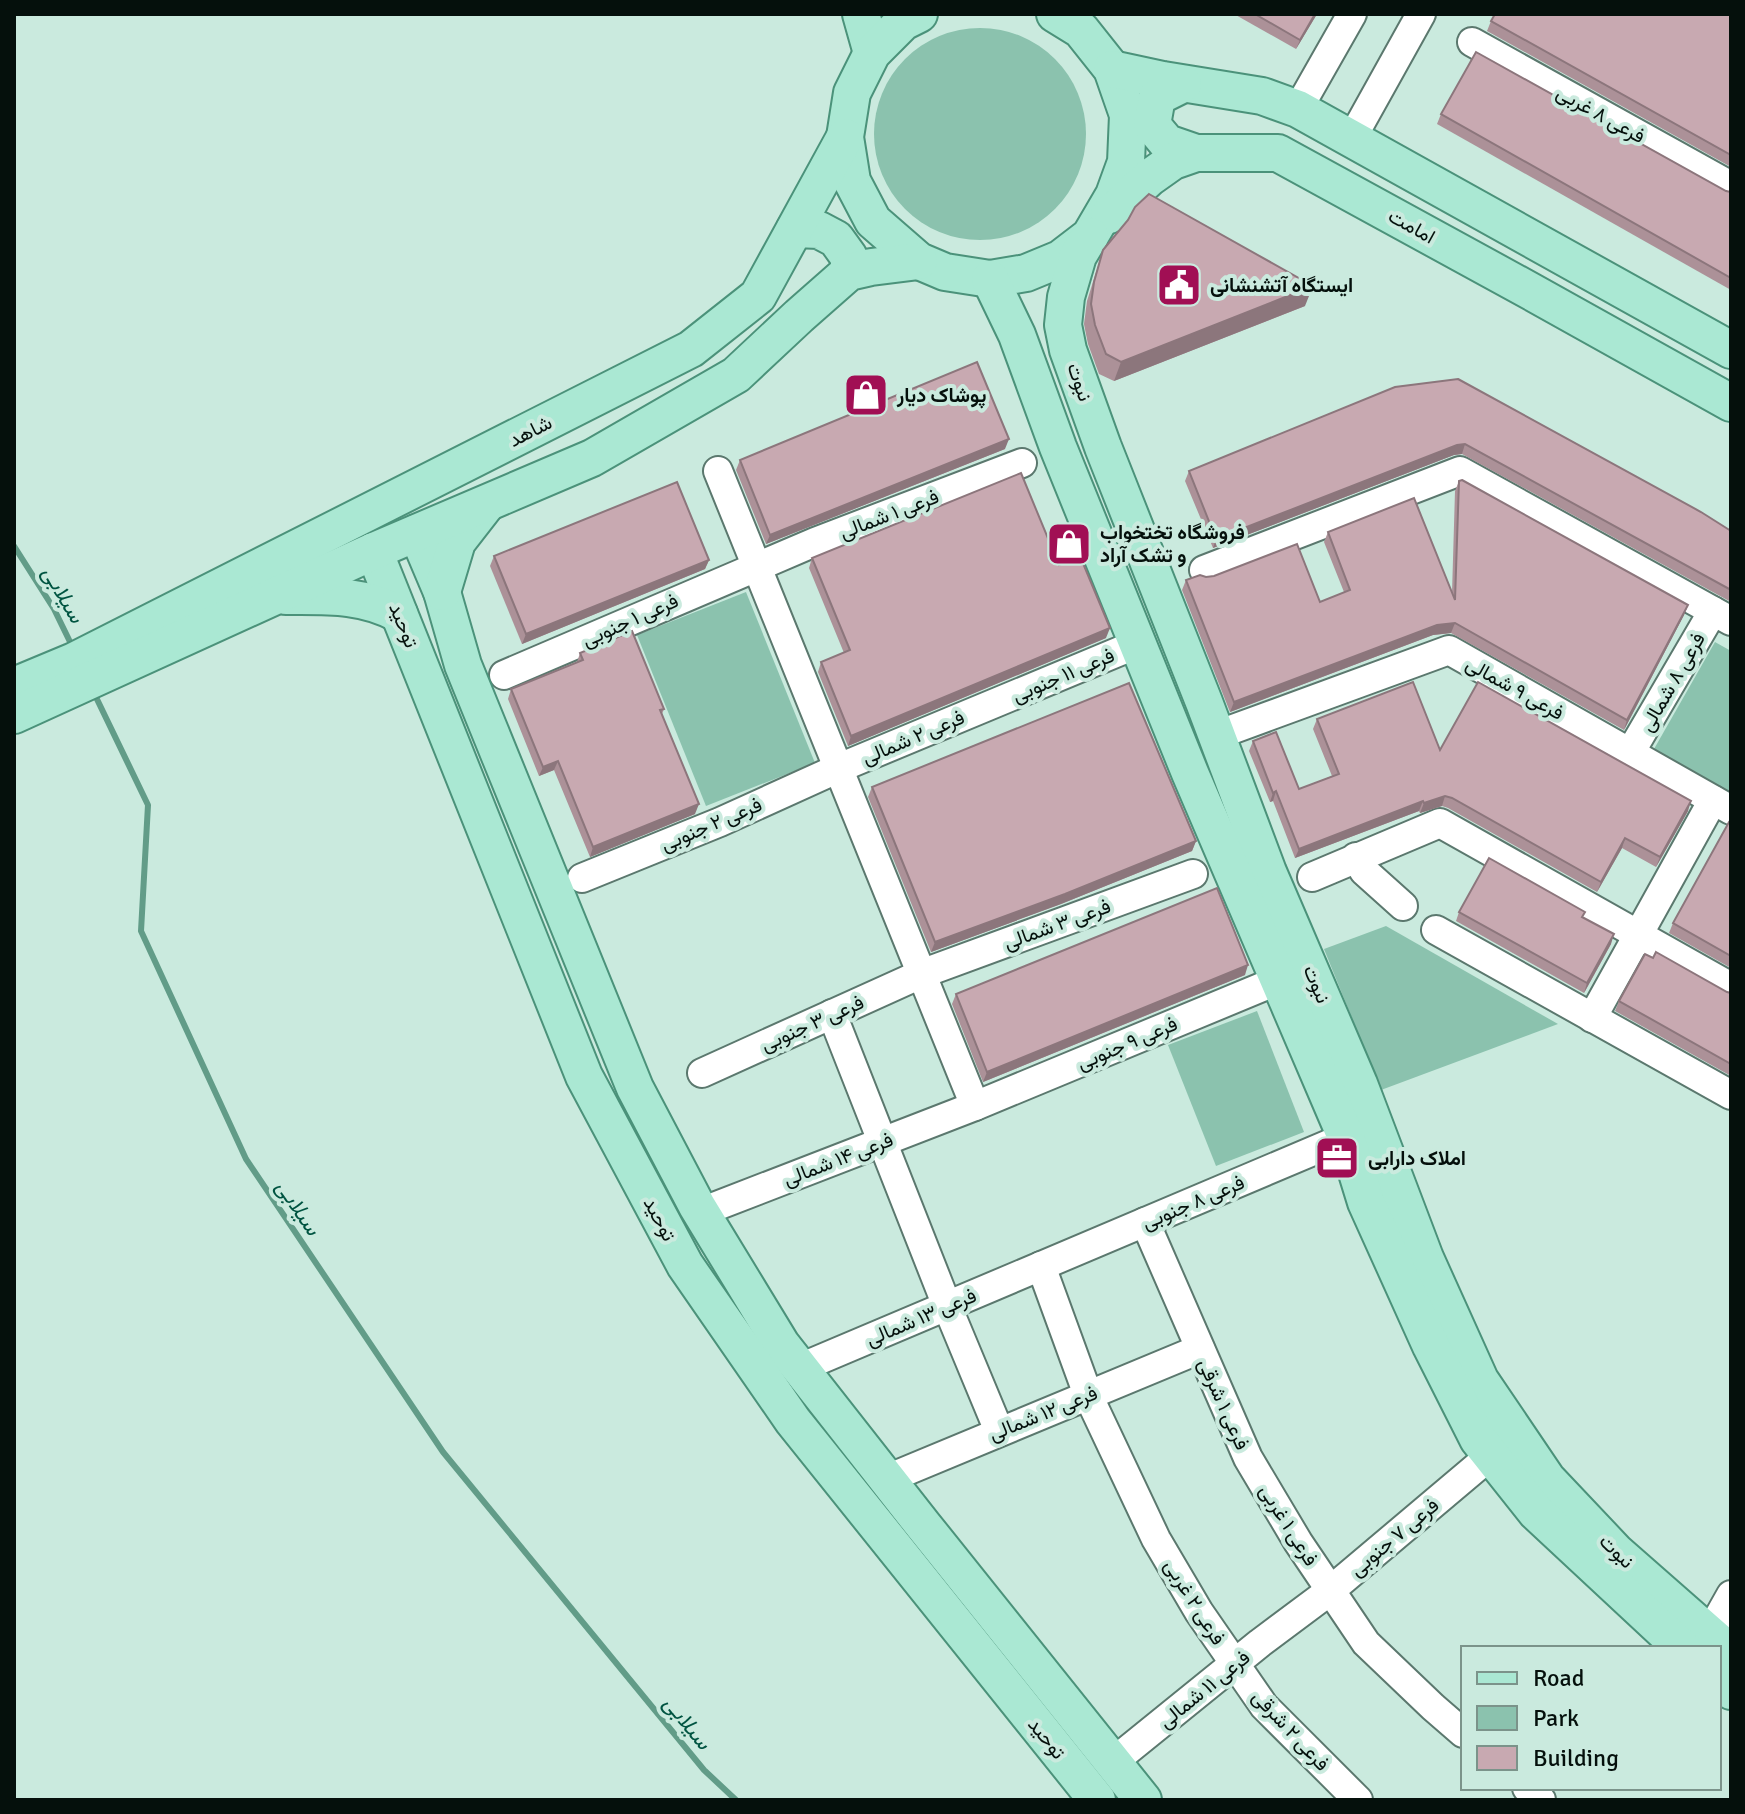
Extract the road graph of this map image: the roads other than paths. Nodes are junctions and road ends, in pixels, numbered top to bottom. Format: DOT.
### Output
graph roads {
  1 [pos="861,14"];
  2 [pos="919,14"];
  3 [pos="1055,14"];
  4 [pos="1352,14"];
  5 [pos="1421,14"];
  6 [pos="1472,42"];
  7 [pos="872,53"];
  8 [pos="1112,69"];
  9 [pos="1183,84"];
  10 [pos="1298,109"];
  11 [pos="845,137"];
  12 [pos="1352,138"];
  13 [pos="1196,153"];
  14 [pos="1731,186"];
  15 [pos="795,229"];
  16 [pos="1092,233"];
  17 [pos="919,261"];
  18 [pos="849,272"];
  19 [pos="990,279"];
  20 [pos="1063,325"];
  21 [pos="1017,335"];
  22 [pos="1731,350"];
  23 [pos="1731,403"];
  24 [pos="1022,463"];
  25 [pos="718,471"];
  26 [pos="488,503"];
  27 [pos="417,533"];
  28 [pos="374,551"];
  29 [pos="757,566"];
  30 [pos="1204,570"];
  31 [pos="442,592"];
  32 [pos="276,596"];
  33 [pos="399,614"];
  34 [pos="1722,616"];
  35 [pos="137,644"];
  36 [pos="1137,644"];
  37 [pos="504,675"];
  38 [pos="14,686"];
  39 [pos="988,706"];
  40 [pos="14,715"];
  41 [pos="1217,735"];
  42 [pos="1630,753"];
  43 [pos="839,768"];
  44 [pos="1722,805"];
  45 [pos="1356,857"];
  46 [pos="1193,874"];
  47 [pos="1312,877"];
  48 [pos="582,878"];
  49 [pos="1403,906"];
  50 [pos="1436,930"];
  51 [pos="1637,934"];
  52 [pos="921,974"];
  53 [pos="1279,980"];
  54 [pos="1731,987"];
  55 [pos="832,1014"];
  56 [pos="1592,1018"];
  57 [pos="702,1073"];
  58 [pos="1731,1095"];
  59 [pos="975,1106"];
  60 [pos="1346,1137"];
  61 [pos="881,1142"];
  62 [pos="701,1212"];
  63 [pos="1145,1222"];
  64 [pos="1041,1266"];
  65 [pos="947,1306"];
  66 [pos="1200,1349"];
  67 [pos="800,1368"];
  68 [pos="1088,1395"];
  69 [pos="999,1431"];
  70 [pos="1491,1455"];
  71 [pos="1248,1458"];
  72 [pos="887,1479"];
  73 [pos="954,1564"];
  74 [pos="925,1586"];
  75 [pos="1331,1590"];
  76 [pos="1731,1595"];
  77 [pos="1296,1617"];
  78 [pos="1680,1646"];
  79 [pos="1712,1646"];
  80 [pos="1726,1660"];
  81 [pos="1235,1664"];
  82 [pos="1731,1691"];
  83 [pos="1461,1731"];
  84 [pos="1113,1762"];
  85 [pos="1354,1796"];
  86 [pos="1097,1800"];
  87 [pos="1143,1800"];
  1 -- 7 [label="main road"];
  2 -- 7 [label="main road"];
  3 -- 8 [label="main road, نبوت"];
  4 -- 10 [label="street"];
  5 -- 12 [label="street"];
  6 -- 14 [label="street, فرعی ۸ غربی"];
  7 -- 11 [label="main road"];
  8 -- 9 [label="main road"];
  8 -- 16 [label="main road, نبوت"];
  9 -- 10 [label="main road"];
  9 -- 13 [label="main road"];
  10 -- 12 [label="main road"];
  11 -- 15 [label="main road, شاهد"];
  11 -- 17 [label="main road"];
  12 -- 22 [label="main road"];
  13 -- 16 [label="main road, امامت"];
  13 -- 23 [label="main road, امامت"];
  15 -- 18 [label="main road"];
  15 -- 35 [label="main road, شاهد"];
  16 -- 19 [label="main road, امامت"];
  16 -- 20 [label="main road, نبوت"];
  17 -- 18 [label="main road"];
  17 -- 19 [label="main road, امامت"];
  18 -- 26 [label="main road"];
  19 -- 21 [label="main road, نبوت"];
  20 -- 21 [label="main road"];
  20 -- 41 [label="main road, نبوت"];
  21 -- 36 [label="main road, نبوت"];
  24 -- 29 [label="street, فرعی ۱ شمالی"];
  25 -- 29 [label="street"];
  26 -- 27 [label="main road"];
  26 -- 31 [label="main road"];
  27 -- 28 [label="main road"];
  27 -- 31 [label="main road, توحید"];
  28 -- 32 [label="main road"];
  28 -- 33 [label="main road, توحید"];
  29 -- 37 [label="street, فرعی ۱ جنوبی"];
  29 -- 43 [label="street"];
  30 -- 34 [label="street"];
  31 -- 62 [label="main road, توحید"];
  32 -- 33 [label="main road"];
  32 -- 35 [label="main road"];
  33 -- 74 [label="main road, توحید"];
  34 -- 42 [label="street, فرعی ۸ شمالی"];
  35 -- 38 [label="main road"];
  35 -- 40 [label="main road"];
  36 -- 39 [label="street, فرعی ۱۱ جنوبی"];
  36 -- 53 [label="main road, نبوت"];
  39 -- 43 [label="street, فرعی ۲ شمالی"];
  41 -- 42 [label="street, فرعی ۹ شمالی"];
  41 -- 79 [label="main road, نبوت"];
  42 -- 44 [label="street, فرعی ۹ شمالی"];
  43 -- 48 [label="street, فرعی ۲ جنوبی"];
  43 -- 52 [label="street"];
  44 -- 51 [label="street"];
  45 -- 47 [label="street"];
  45 -- 49 [label="street"];
  45 -- 51 [label="street"];
  46 -- 52 [label="street, فرعی ۳ شمالی"];
  50 -- 56 [label="street"];
  51 -- 54 [label="street"];
  51 -- 56 [label="street"];
  52 -- 55 [label="street, فرعی ۳ جنوبی"];
  52 -- 59 [label="street"];
  53 -- 59 [label="street, فرعی ۹ جنوبی"];
  53 -- 60 [label="main road, نبوت"];
  55 -- 57 [label="street, فرعی ۳ جنوبی"];
  55 -- 61 [label="street"];
  56 -- 58 [label="street"];
  59 -- 61 [label="street, فرعی ۱۴ شمالی"];
  60 -- 63 [label="street, فرعی ۸ جنوبی"];
  60 -- 70 [label="main road, نبوت"];
  61 -- 62 [label="street, فرعی ۱۴ شمالی"];
  61 -- 65 [label="street"];
  62 -- 67 [label="main road, توحید"];
  63 -- 64 [label="street, فرعی ۸ جنوبی"];
  63 -- 66 [label="street"];
  64 -- 65 [label="street, فرعی ۱۳ شمالی"];
  64 -- 68 [label="street"];
  65 -- 67 [label="street, فرعی ۱۳ شمالی"];
  65 -- 69 [label="street"];
  66 -- 68 [label="street, فرعی ۱۲ شمالی"];
  66 -- 71 [label="street, فرعی ۱ شرقی"];
  67 -- 72 [label="main road, توحید"];
  68 -- 69 [label="street, فرعی ۱۲ شمالی"];
  68 -- 81 [label="street, فرعی ۲ غربی"];
  69 -- 72 [label="street, فرعی ۱۲ شمالی"];
  70 -- 75 [label="street, فرعی ۷ جنوبی"];
  70 -- 78 [label="main road, نبوت"];
  71 -- 75 [label="street, فرعی ۱ غربی"];
  72 -- 73 [label="main road, توحید"];
  73 -- 74 [label="main road"];
  73 -- 84 [label="main road, توحید"];
  74 -- 86 [label="main road, توحید"];
  75 -- 77 [label="street, فرعی ۷ جنوبی"];
  75 -- 83 [label="street"];
  76 -- 80 [label="street"];
  77 -- 81 [label="street, فرعی ۱۱ شمالی"];
  80 -- 82 [label="main road, نبوت"];
  81 -- 84 [label="street, فرعی ۱۱ شمالی"];
  81 -- 85 [label="street, فرعی ۲ شرقی"];
  84 -- 87 [label="main road, توحید"];
}
